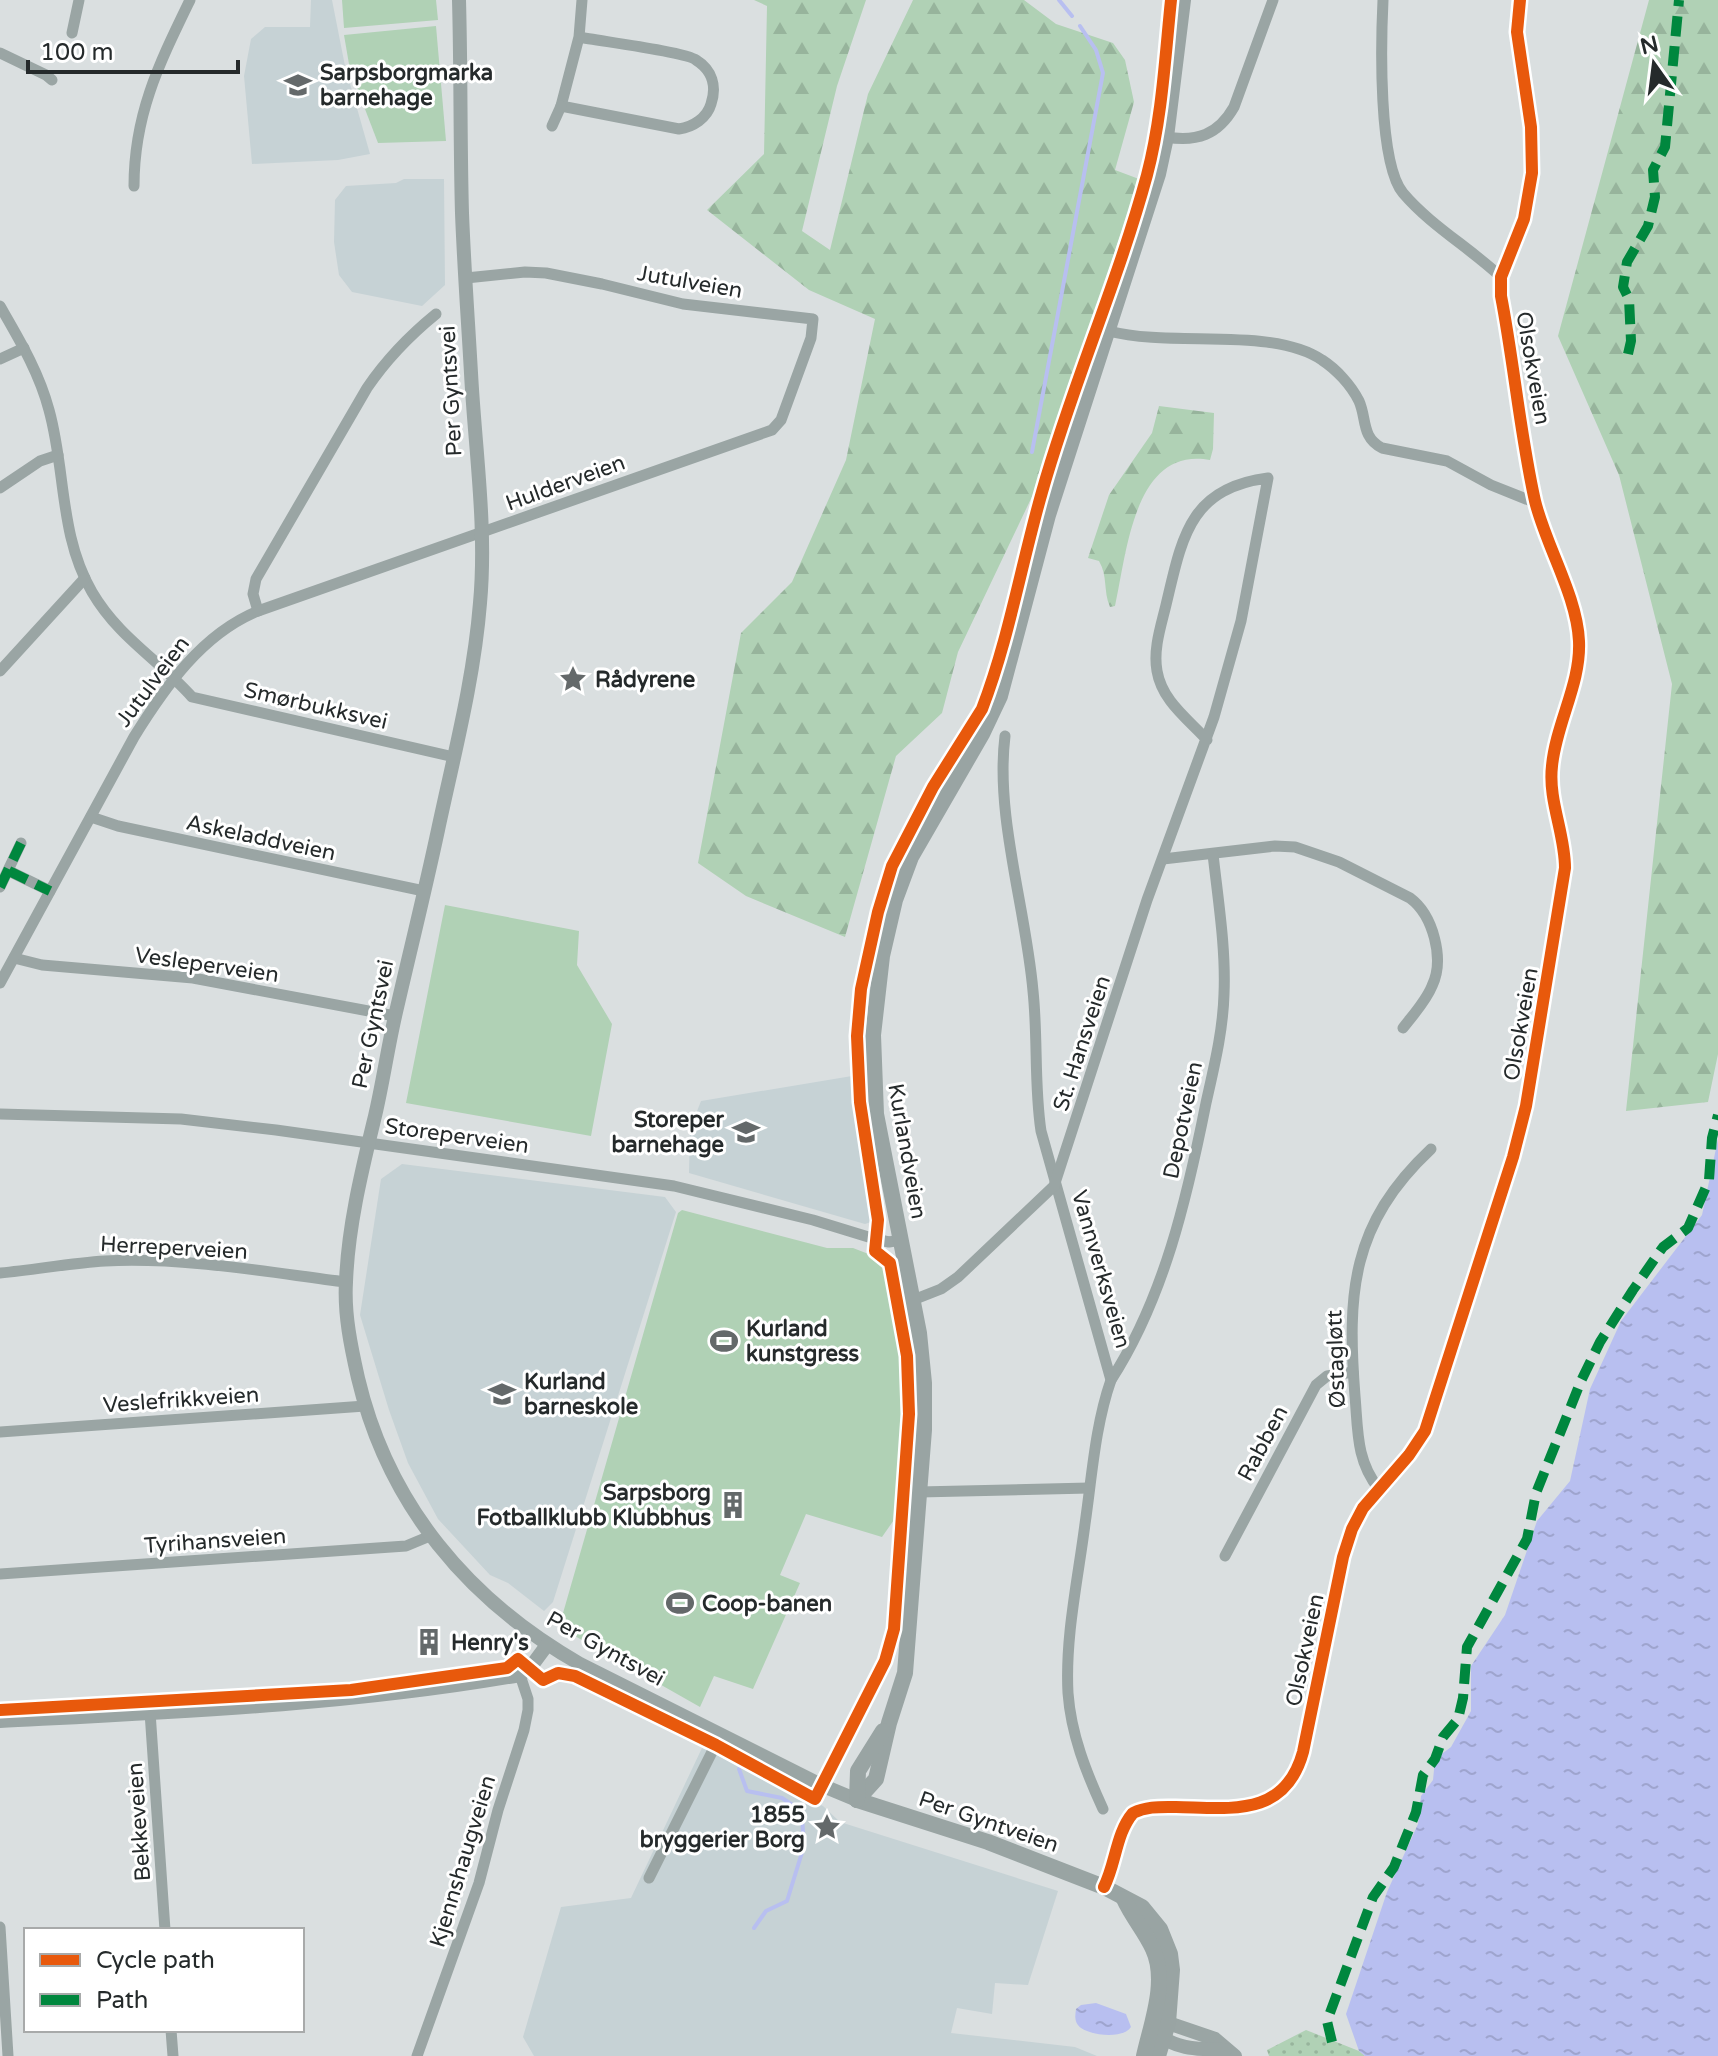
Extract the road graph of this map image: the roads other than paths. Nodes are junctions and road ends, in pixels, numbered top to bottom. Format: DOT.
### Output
graph roads {
  1 [pos="79,0"];
  2 [pos="190,0"];
  3 [pos="459,0"];
  4 [pos="582,0"];
  5 [pos="1183,0"];
  6 [pos="1273,0"];
  7 [pos="1383,0"];
  8 [pos="1520,0"];
  9 [pos="72,33"];
  10 [pos="579,37"];
  11 [pos="0,53"];
  12 [pos="52,80"];
  13 [pos="561,106"];
  14 [pos="552,126"];
  15 [pos="1166,137"];
  16 [pos="134,186"];
  17 [pos="1501,277"];
  18 [pos="466,278"];
  19 [pos="0,306"];
  20 [pos="436,314"];
  21 [pos="813,319"];
  22 [pos="1109,331"];
  23 [pos="24,348"];
  24 [pos="0,359"];
  25 [pos="58,455"];
  26 [pos="0,488"];
  27 [pos="1536,503"];
  28 [pos="481,534"];
  29 [pos="85,578"];
  30 [pos="258,611"];
  31 [pos="0,671"];
  32 [pos="176,679"];
  33 [pos="1005,736"];
  34 [pos="1207,740"];
  35 [pos="454,757"];
  36 [pos="91,817"];
  37 [pos="21,843"];
  38 [pos="1213,854"];
  39 [pos="1163,859"];
  40 [pos="9,871"];
  41 [pos="0,887"];
  42 [pos="50,891"];
  43 [pos="424,891"];
  44 [pos="14,958"];
  45 [pos="0,983"];
  46 [pos="395,1016"];
  47 [pos="1403,1028"];
  48 [pos="0,1114"];
  49 [pos="366,1143"];
  50 [pos="1431,1149"];
  51 [pos="1054,1186"];
  52 [pos="901,1240"];
  53 [pos="0,1273"];
  54 [pos="346,1282"];
  55 [pos="913,1300"];
  56 [pos="1353,1372"];
  57 [pos="1111,1380"];
  58 [pos="365,1406"];
  59 [pos="0,1432"];
  60 [pos="1089,1488"];
  61 [pos="1379,1489"];
  62 [pos="919,1492"];
  63 [pos="430,1536"];
  64 [pos="1225,1556"];
  65 [pos="0,1574"];
  66 [pos="547,1645"];
  67 [pos="520,1675"];
  68 [pos="150,1712"];
  69 [pos="0,1721"];
  70 [pos="721,1734"];
  71 [pos="857,1800"];
  72 [pos="1103,1809"];
  73 [pos="649,1878"];
  74 [pos="1104,1887"];
  75 [pos="0,1927"];
  76 [pos="165,1928"];
  77 [pos="1161,2029"];
  78 [pos="171,2032"];
  79 [pos="1230,2053"];
  80 [pos="8,2056"];
  81 [pos="173,2056"];
  82 [pos="417,2056"];
  83 [pos="1144,2056"];
  84 [pos="1158,2056"];
  1 -- 9 [label="street"];
  2 -- 16 [label="street"];
  3 -- 18 [label="street, Per Gyntsvei"];
  4 -- 10 [label="street"];
  5 -- 15 [label="main road"];
  6 -- 15 [label="street"];
  7 -- 17 [label="street"];
  8 -- 17 [label="street, Olsokveien"];
  10 -- 13 [label="street"];
  10 -- 13 [label="street"];
  11 -- 12 [label="street"];
  13 -- 14 [label="street"];
  15 -- 22 [label="main road"];
  17 -- 27 [label="street, Olsokveien"];
  18 -- 21 [label="street, Jutulveien"];
  18 -- 28 [label="street, Per Gyntsvei"];
  19 -- 23 [label="street, Smørbukksvei"];
  20 -- 30 [label="street"];
  21 -- 28 [label="street, Hulderveien"];
  22 -- 27 [label="street"];
  22 -- 52 [label="main road, Kurlandveien"];
  23 -- 24 [label="street"];
  23 -- 25 [label="street, Smørbukksvei"];
  25 -- 26 [label="street"];
  25 -- 29 [label="street, Smørbukksvei"];
  27 -- 61 [label="street, Olsokveien"];
  28 -- 30 [label="street, Hulderveien"];
  28 -- 35 [label="street, Per Gyntsvei"];
  29 -- 31 [label="street"];
  29 -- 32 [label="street, Smørbukksvei"];
  30 -- 32 [label="street, Jutulveien"];
  32 -- 35 [label="street, Smørbukksvei"];
  32 -- 36 [label="street, Jutulveien"];
  33 -- 51 [label="street, Vannverksveien"];
  34 -- 34 [label="street, St. Hansveien"];
  34 -- 39 [label="street, St. Hansveien"];
  35 -- 43 [label="street, Per Gyntsvei"];
  36 -- 42 [label="street, Jutulveien"];
  36 -- 43 [label="street, Askeladdveien"];
  37 -- 40 [label="street"];
  38 -- 39 [label="street"];
  38 -- 47 [label="street"];
  38 -- 57 [label="street, Depotveien"];
  39 -- 51 [label="street, St. Hansveien"];
  40 -- 41 [label="street"];
  40 -- 42 [label="street"];
  42 -- 44 [label="street, Jutulveien"];
  43 -- 46 [label="street, Per Gyntsvei"];
  44 -- 45 [label="street, Jutulveien"];
  44 -- 46 [label="street, Vesleperveien"];
  46 -- 49 [label="street, Per Gyntsvei"];
  48 -- 49 [label="street, Storeperveien"];
  49 -- 52 [label="street, Storeperveien"];
  49 -- 54 [label="street, Per Gyntsvei"];
  50 -- 56 [label="street, Østagløtt"];
  51 -- 55 [label="street, St. Hansveien"];
  51 -- 57 [label="street, Vannverksveien"];
  52 -- 55 [label="main road, Kurlandveien"];
  53 -- 54 [label="street, Herreperveien"];
  54 -- 58 [label="street, Per Gyntsvei"];
  55 -- 62 [label="main road, Kurlandveien"];
  56 -- 61 [label="street, Østagløtt"];
  56 -- 64 [label="street, Rabben"];
  57 -- 60 [label="street, Vannverksveien"];
  58 -- 59 [label="street, Veslefrikkveien"];
  58 -- 63 [label="street, Per Gyntsvei"];
  60 -- 62 [label="street"];
  60 -- 72 [label="street, Vannverksveien"];
  61 -- 74 [label="street, Olsokveien"];
  62 -- 71 [label="main road, Kurlandveien"];
  63 -- 65 [label="street, Tyrihansveien"];
  63 -- 66 [label="street, Per Gyntsvei"];
  66 -- 67 [label="street"];
  66 -- 70 [label="street, Per Gyntsvei"];
  67 -- 68 [label="street"];
  67 -- 82 [label="street, Kjennshaugveien"];
  68 -- 69 [label="street"];
  68 -- 76 [label="street, Bekkeveien"];
  70 -- 71 [label="street, Per Gyntsvei"];
  70 -- 73 [label="street"];
  71 -- 74 [label="main road, Per Gyntveien"];
  74 -- 77 [label="main road"];
  75 -- 80 [label="street"];
  77 -- 79 [label="street"];
  77 -- 83 [label="main road"];
  77 -- 84 [label="main road"];
  78 -- 81 [label="street"];
}
